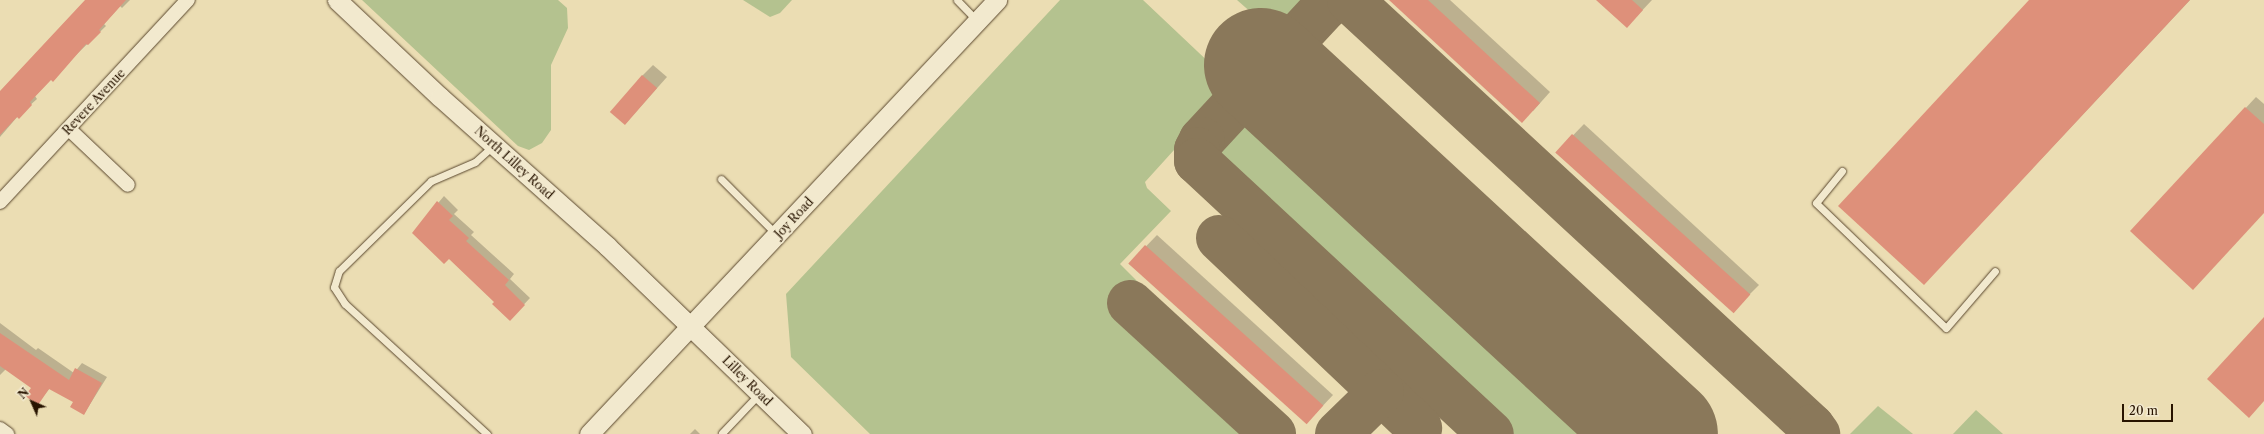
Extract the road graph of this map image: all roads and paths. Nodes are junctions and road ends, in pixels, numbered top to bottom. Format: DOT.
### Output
graph roads {
  1 [pos="188,0"];
  2 [pos="337,0"];
  3 [pos="958,0"];
  4 [pos="997,0"];
  5 [pos="977,22"];
  6 [pos="69,129"];
  7 [pos="494,145"];
  8 [pos="1842,171"];
  9 [pos="721,179"];
  10 [pos="128,185"];
  11 [pos="0,202"];
  12 [pos="778,235"];
  13 [pos="1995,271"];
  14 [pos="692,326"];
  15 [pos="759,393"];
  16 [pos="0,429"];
  17 [pos="7,434"];
  18 [pos="487,434"];
  19 [pos="589,434"];
  20 [pos="721,434"];
  21 [pos="802,434"];
  1 -- 6 [label="street, Revere Avenue"];
  2 -- 7 [label="street, North Lilley Road"];
  3 -- 5 [label="lane"];
  4 -- 5 [label="street, Joy Road"];
  5 -- 12 [label="street, Joy Road"];
  6 -- 10 [label="street"];
  6 -- 11 [label="street, Revere Avenue"];
  7 -- 14 [label="street, North Lilley Road"];
  7 -- 18 [label="lane"];
  8 -- 13 [label="lane"];
  9 -- 12 [label="lane"];
  12 -- 14 [label="street, Joy Road"];
  14 -- 15 [label="street, Lilley Road"];
  14 -- 19 [label="street, Joy Road"];
  15 -- 20 [label="lane"];
  15 -- 21 [label="street, Lilley Road"];
  16 -- 17 [label="street"];
}
